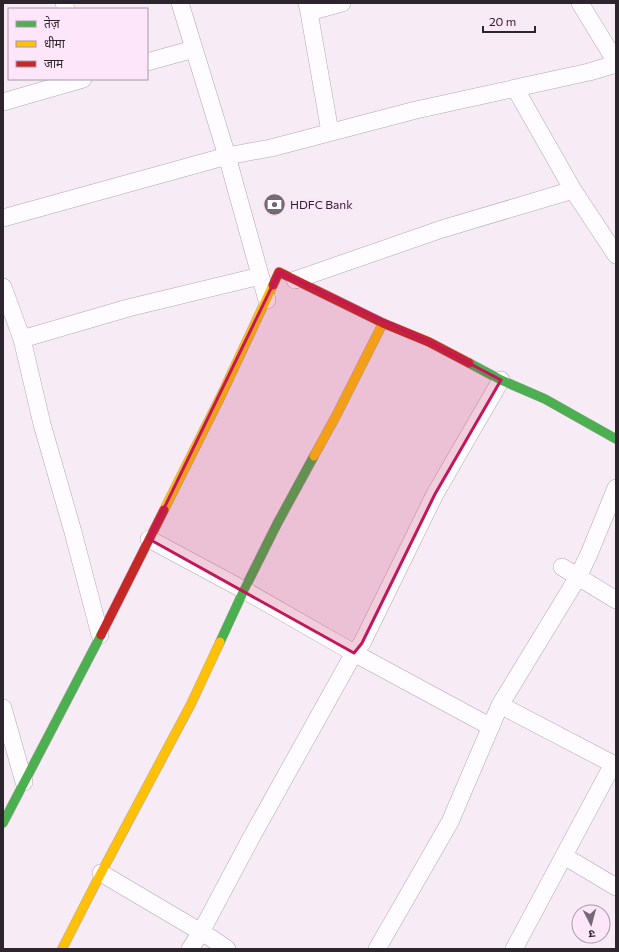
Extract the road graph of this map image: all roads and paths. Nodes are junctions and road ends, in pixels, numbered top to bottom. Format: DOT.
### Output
graph roads {
  1 [pos="180,3"];
  2 [pos="342,3"];
  3 [pos="580,3"];
  4 [pos="308,8"];
  5 [pos="194,49"];
  6 [pos="148,62"];
  7 [pos="616,63"];
  8 [pos="80,80"];
  9 [pos="515,88"];
  10 [pos="3,102"];
  11 [pos="330,132"];
  12 [pos="227,156"];
  13 [pos="573,190"];
  14 [pos="3,218"];
  15 [pos="616,255"];
  16 [pos="260,276"];
  17 [pos="295,280"];
  18 [pos="3,287"];
  19 [pos="266,300"];
  20 [pos="383,323"];
  21 [pos="22,338"];
  22 [pos="501,380"];
  23 [pos="616,439"];
  24 [pos="616,488"];
  25 [pos="150,539"];
  26 [pos="562,567"];
  27 [pos="578,577"];
  28 [pos="244,590"];
  29 [pos="616,600"];
  30 [pos="100,635"];
  31 [pos="354,653"];
  32 [pos="500,705"];
  33 [pos="3,711"];
  34 [pos="491,727"];
  35 [pos="24,782"];
  36 [pos="3,823"];
  37 [pos="564,856"];
  38 [pos="100,872"];
  39 [pos="616,886"];
  40 [pos="201,932"];
  41 [pos="62,949"];
  42 [pos="190,949"];
  43 [pos="227,949"];
  44 [pos="377,949"];
  45 [pos="514,949"];
  1 -- 5 [label="street"];
  2 -- 4 [label="street"];
  3 -- 7 [label="street"];
  4 -- 11 [label="street"];
  5 -- 6 [label="street"];
  5 -- 12 [label="street"];
  7 -- 9 [label="street"];
  8 -- 10 [label="street"];
  9 -- 11 [label="street"];
  9 -- 13 [label="street"];
  11 -- 12 [label="street"];
  12 -- 14 [label="street"];
  12 -- 16 [label="street"];
  13 -- 15 [label="street"];
  13 -- 17 [label="street"];
  16 -- 19 [label="street"];
  16 -- 21 [label="street"];
  17 -- 19 [label="street"];
  17 -- 20 [label="street"];
  18 -- 21 [label="street"];
  19 -- 25 [label="street"];
  20 -- 22 [label="street"];
  20 -- 28 [label="street"];
  21 -- 30 [label="street"];
  22 -- 23 [label="street"];
  22 -- 31 [label="street"];
  24 -- 27 [label="street"];
  25 -- 28 [label="street"];
  25 -- 30 [label="street"];
  26 -- 27 [label="street"];
  27 -- 29 [label="street"];
  27 -- 32 [label="street"];
  28 -- 31 [label="street"];
  28 -- 38 [label="street"];
  30 -- 35 [label="street"];
  31 -- 34 [label="street"];
  31 -- 40 [label="street"];
  32 -- 34 [label="street"];
  32 -- 37 [label="street"];
  33 -- 35 [label="street"];
  34 -- 44 [label="street"];
  35 -- 36 [label="street"];
  37 -- 39 [label="street"];
  37 -- 45 [label="street"];
  38 -- 40 [label="street"];
  38 -- 41 [label="street"];
  40 -- 42 [label="street"];
  40 -- 43 [label="street"];
}
